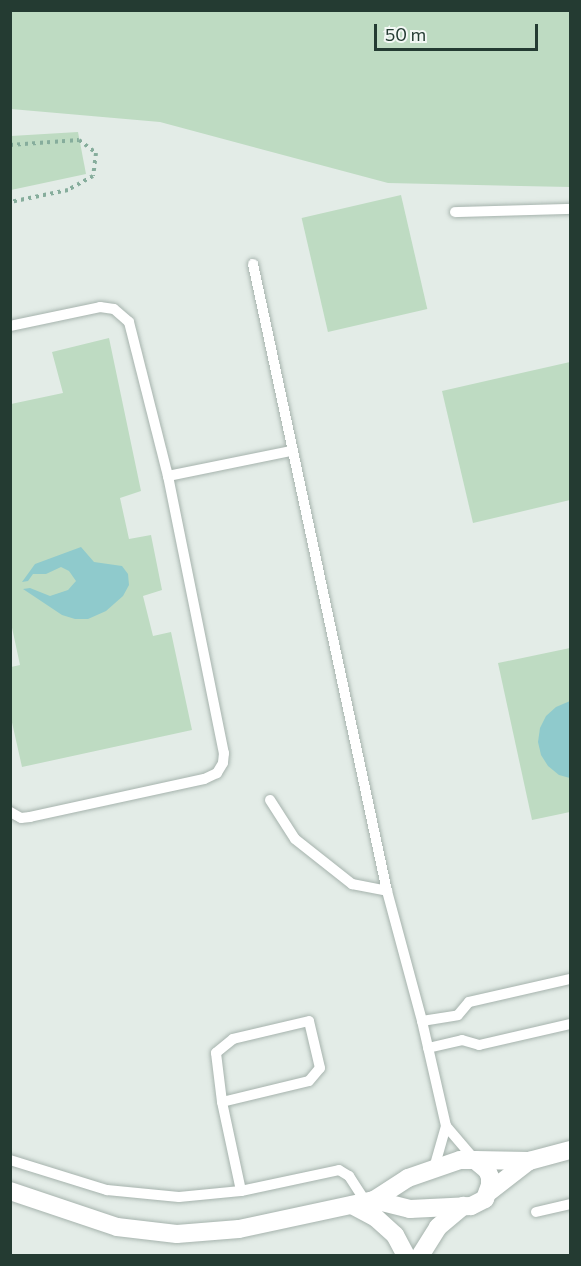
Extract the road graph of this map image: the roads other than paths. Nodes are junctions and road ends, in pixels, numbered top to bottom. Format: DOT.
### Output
graph roads {
  1 [pos="570,209"];
  2 [pos="455,212"];
  3 [pos="253,264"];
  4 [pos="10,326"];
  5 [pos="291,451"];
  6 [pos="168,476"];
  7 [pos="270,800"];
  8 [pos="10,812"];
  9 [pos="387,891"];
  10 [pos="570,979"];
  11 [pos="422,1022"];
  12 [pos="570,1024"];
  13 [pos="428,1048"];
  14 [pos="222,1102"];
  15 [pos="446,1126"];
  16 [pos="570,1150"];
  17 [pos="10,1160"];
  18 [pos="475,1160"];
  19 [pos="529,1161"];
  20 [pos="434,1168"];
  21 [pos="408,1178"];
  22 [pos="10,1191"];
  23 [pos="241,1191"];
  24 [pos="489,1192"];
  25 [pos="364,1202"];
  26 [pos="570,1204"];
  27 [pos="463,1206"];
  28 [pos="411,1209"];
  29 [pos="536,1212"];
  30 [pos="406,1256"];
  31 [pos="420,1256"];
  1 -- 2 [label="lane"];
  3 -- 5 [label="lane"];
  4 -- 6 [label="lane"];
  5 -- 6 [label="lane"];
  5 -- 9 [label="lane"];
  6 -- 8 [label="lane"];
  7 -- 9 [label="lane"];
  9 -- 11 [label="lane"];
  10 -- 11 [label="lane"];
  11 -- 13 [label="lane"];
  12 -- 13 [label="lane"];
  13 -- 15 [label="lane"];
  14 -- 14 [label="lane"];
  14 -- 23 [label="lane"];
  15 -- 18 [label="lane"];
  15 -- 20 [label="lane"];
  16 -- 19 [label="street"];
  17 -- 23 [label="lane"];
  18 -- 19 [label="street"];
  18 -- 20 [label="street"];
  18 -- 24 [label="street"];
  19 -- 24 [label="street"];
  20 -- 21 [label="street"];
  21 -- 25 [label="street"];
  21 -- 28 [label="street"];
  22 -- 25 [label="street"];
  23 -- 25 [label="lane"];
  24 -- 27 [label="street"];
  25 -- 28 [label="street"];
  25 -- 30 [label="street"];
  26 -- 29 [label="lane"];
  27 -- 28 [label="street"];
  27 -- 31 [label="street"];
}
